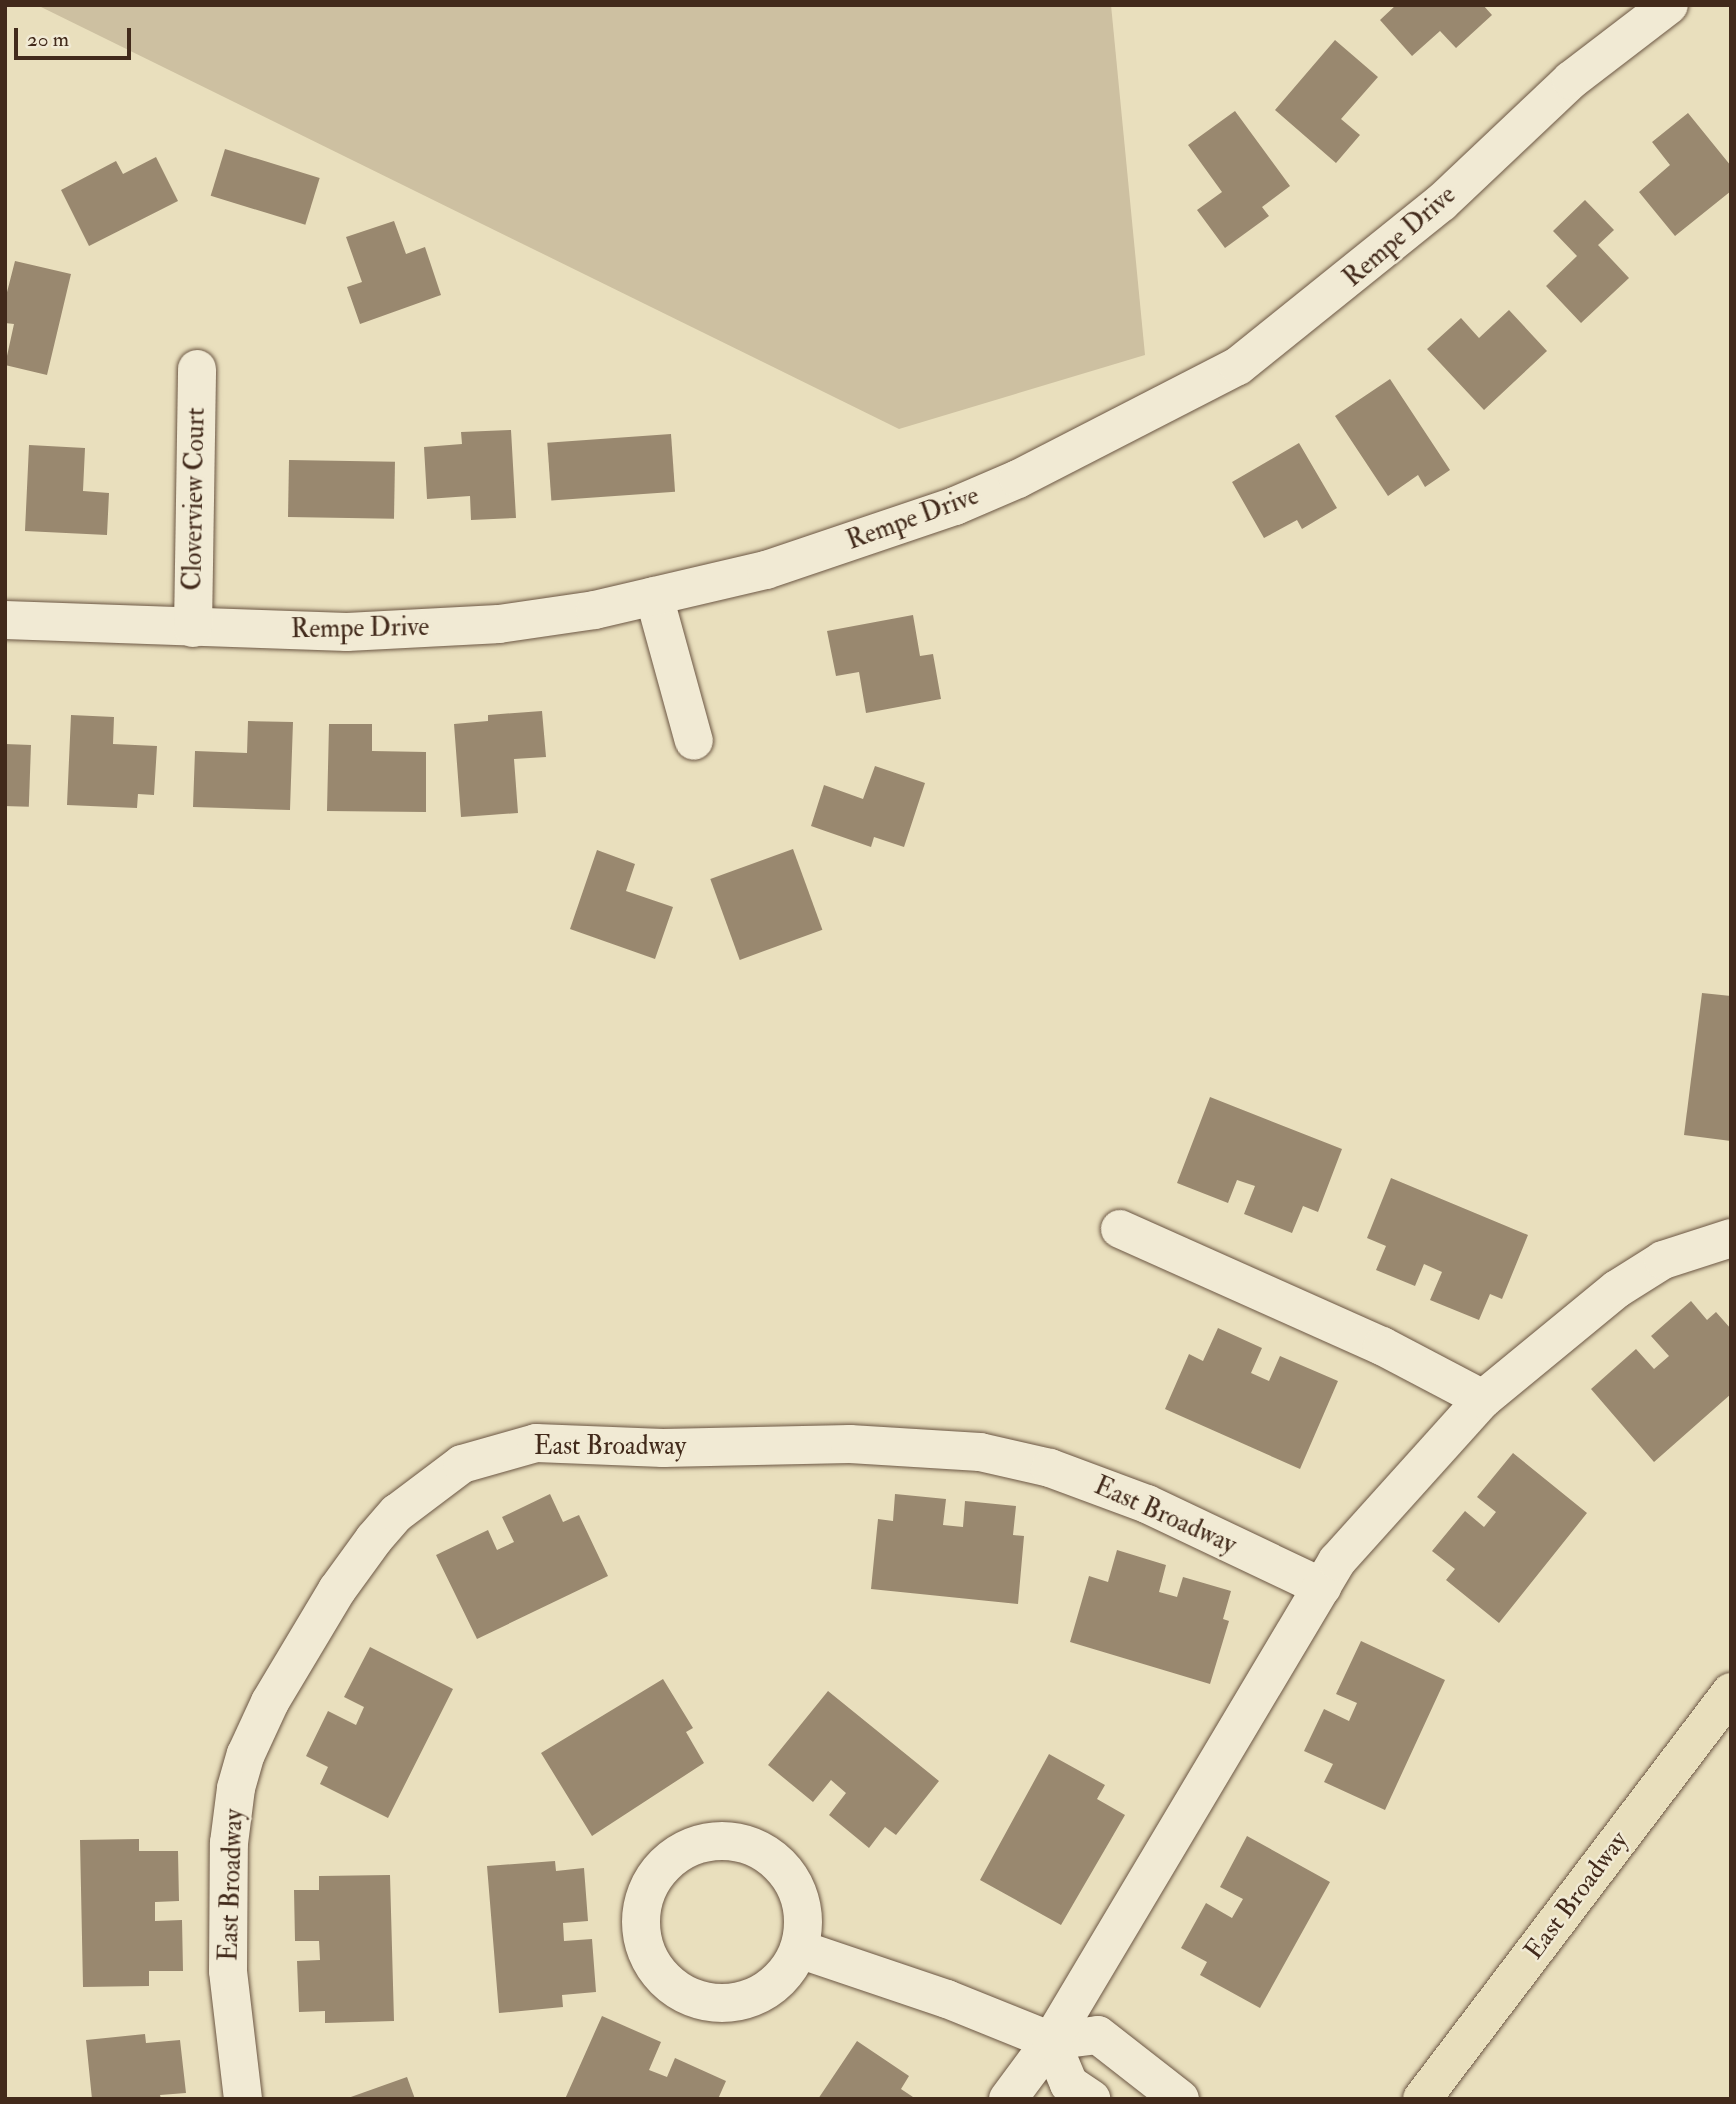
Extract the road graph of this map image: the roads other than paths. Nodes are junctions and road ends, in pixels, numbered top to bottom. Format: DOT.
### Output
graph roads {
  1 [pos="1669,5"];
  2 [pos="197,369"];
  3 [pos="654,596"];
  4 [pos="5,620"];
  5 [pos="193,628"];
  6 [pos="694,741"];
  7 [pos="1120,1229"];
  8 [pos="1731,1238"];
  9 [pos="1483,1399"];
  10 [pos="1322,1587"];
  11 [pos="1731,1692"];
  12 [pos="799,1949"];
  13 [pos="1051,2041"];
  14 [pos="243,2099"];
  15 [pos="1008,2099"];
  16 [pos="1091,2099"];
  17 [pos="1180,2099"];
  18 [pos="1422,2099"];
  1 -- 3 [label="street, Rempe Drive"];
  2 -- 5 [label="street, Cloverview Court"];
  3 -- 5 [label="street, Rempe Drive"];
  3 -- 6 [label="street"];
  4 -- 5 [label="street, Rempe Drive"];
  7 -- 9 [label="street"];
  8 -- 9 [label="street"];
  9 -- 10 [label="street"];
  10 -- 13 [label="street"];
  10 -- 14 [label="street, East Broadway"];
  11 -- 18 [label="main road, East Broadway"];
  12 -- 12 [label="street"];
  12 -- 13 [label="street"];
  13 -- 15 [label="street"];
  13 -- 16 [label="street"];
  13 -- 17 [label="street"];
}
